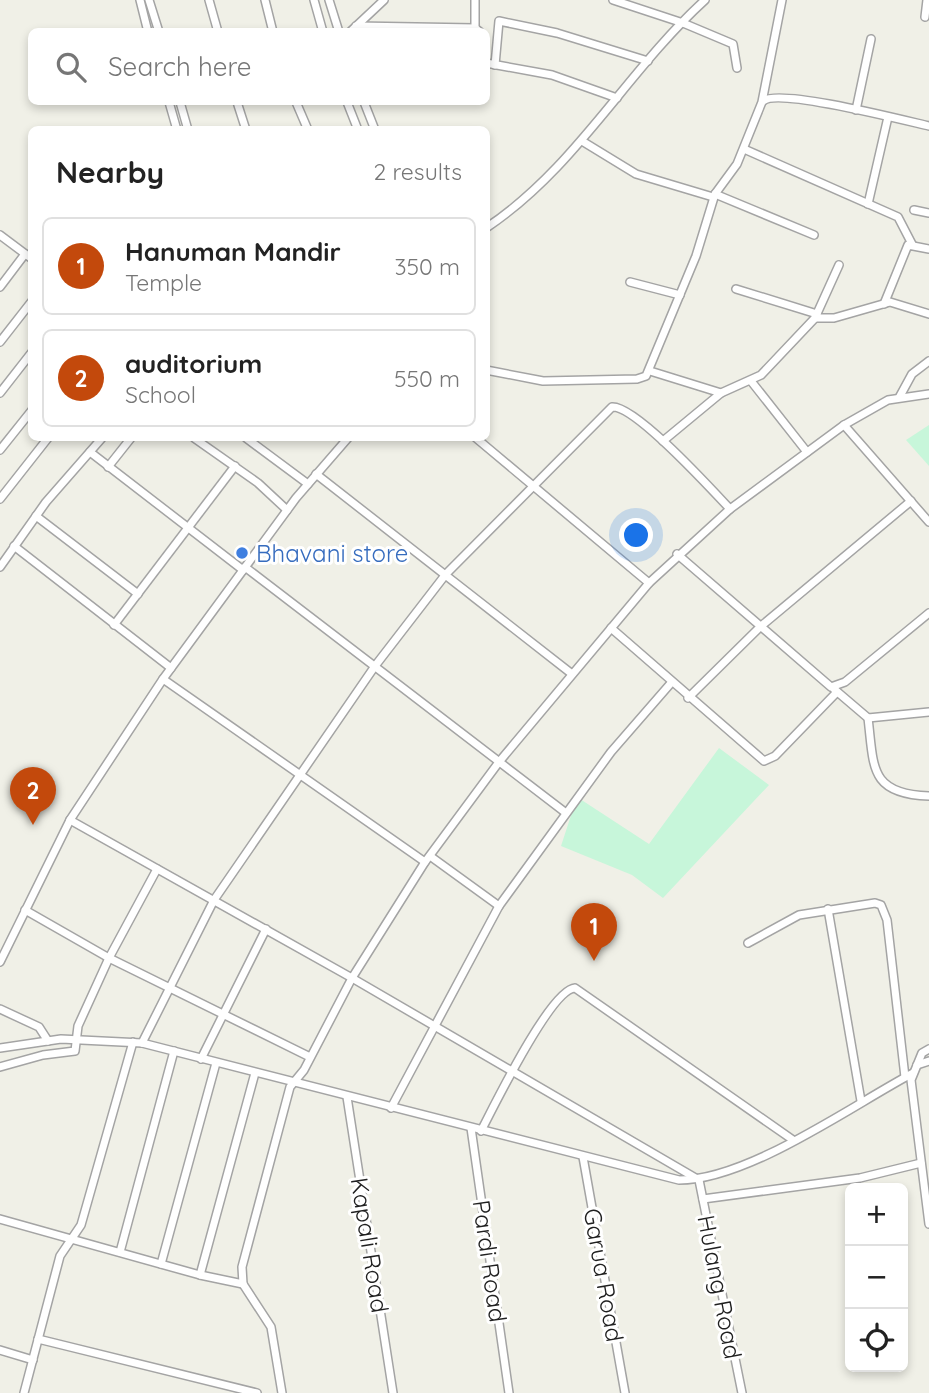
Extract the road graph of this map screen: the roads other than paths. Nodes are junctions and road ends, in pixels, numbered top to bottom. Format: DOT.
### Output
graph roads {
  1 [pos="140,0"];
  2 [pos="149,0"];
  3 [pos="209,0"];
  4 [pos="265,0"];
  5 [pos="314,0"];
  6 [pos="329,0"];
  7 [pos="384,0"];
  8 [pos="475,0"];
  9 [pos="613,0"];
  10 [pos="782,0"];
  11 [pos="927,0"];
  12 [pos="700,1"];
  13 [pos="925,18"];
  14 [pos="683,23"];
  15 [pos="147,28"];
  16 [pos="158,28"];
  17 [pos="217,28"];
  18 [pos="272,28"];
  19 [pos="322,28"];
  20 [pos="338,28"];
  21 [pos="354,28"];
  22 [pos="477,28"];
  23 [pos="871,39"];
  24 [pos="648,61"];
  25 [pos="491,64"];
  26 [pos="737,68"];
  27 [pos="617,98"];
  28 [pos="762,102"];
  29 [pos="170,105"];
  30 [pos="181,105"];
  31 [pos="238,105"];
  32 [pos="297,105"];
  33 [pos="348,105"];
  34 [pos="365,105"];
  35 [pos="856,110"];
  36 [pos="888,117"];
  37 [pos="176,126"];
  38 [pos="187,126"];
  39 [pos="245,126"];
  40 [pos="305,126"];
  41 [pos="356,126"];
  42 [pos="373,126"];
  43 [pos="929,126"];
  44 [pos="582,141"];
  45 [pos="744,149"];
  46 [pos="714,196"];
  47 [pos="868,204"];
  48 [pos="914,210"];
  49 [pos="929,214"];
  50 [pos="490,225"];
  51 [pos="0,235"];
  52 [pos="814,236"];
  53 [pos="912,244"];
  54 [pos="929,249"];
  55 [pos="28,256"];
  56 [pos="839,265"];
  57 [pos="631,282"];
  58 [pos="0,287"];
  59 [pos="737,289"];
  60 [pos="680,295"];
  61 [pos="884,304"];
  62 [pos="28,306"];
  63 [pos="929,314"];
  64 [pos="816,316"];
  65 [pos="0,342"];
  66 [pos="28,357"];
  67 [pos="929,361"];
  68 [pos="490,371"];
  69 [pos="650,371"];
  70 [pos="751,381"];
  71 [pos="0,393"];
  72 [pos="721,393"];
  73 [pos="929,394"];
  74 [pos="900,396"];
  75 [pos="28,415"];
  76 [pos="844,425"];
  77 [pos="46,441"];
  78 [pos="99,441"];
  79 [pos="129,441"];
  80 [pos="198,441"];
  81 [pos="250,441"];
  82 [pos="345,441"];
  83 [pos="480,441"];
  84 [pos="663,441"];
  85 [pos="0,450"];
  86 [pos="90,452"];
  87 [pos="807,452"];
  88 [pos="235,466"];
  89 [pos="108,467"];
  90 [pos="316,474"];
  91 [pos="308,484"];
  92 [pos="532,486"];
  93 [pos="0,499"];
  94 [pos="911,501"];
  95 [pos="730,509"];
  96 [pos="287,510"];
  97 [pos="36,516"];
  98 [pos="929,522"];
  99 [pos="187,530"];
  100 [pos="14,547"];
  101 [pos="677,554"];
  102 [pos="1,563"];
  103 [pos="244,569"];
  104 [pos="446,574"];
  105 [pos="649,583"];
  106 [pos="138,594"];
  107 [pos="929,613"];
  108 [pos="114,625"];
  109 [pos="760,627"];
  110 [pos="611,628"];
  111 [pos="375,666"];
  112 [pos="171,668"];
  113 [pos="572,674"];
  114 [pos="163,679"];
  115 [pos="671,683"];
  116 [pos="834,689"];
  117 [pos="688,698"];
  118 [pos="929,712"];
  119 [pos="868,718"];
  120 [pos="499,762"];
  121 [pos="299,772"];
  122 [pos="929,796"];
  123 [pos="566,813"];
  124 [pos="70,820"];
  125 [pos="427,859"];
  126 [pos="157,869"];
  127 [pos="214,900"];
  128 [pos="499,906"];
  129 [pos="828,909"];
  130 [pos="25,910"];
  131 [pos="266,929"];
  132 [pos="748,943"];
  133 [pos="109,958"];
  134 [pos="0,962"];
  135 [pos="352,978"];
  136 [pos="169,988"];
  137 [pos="0,1009"];
  138 [pos="223,1014"];
  139 [pos="432,1024"];
  140 [pos="77,1038"];
  141 [pos="48,1041"];
  142 [pos="133,1042"];
  143 [pos="142,1044"];
  144 [pos="0,1048"];
  145 [pos="929,1049"];
  146 [pos="174,1051"];
  147 [pos="310,1057"];
  148 [pos="201,1059"];
  149 [pos="929,1061"];
  150 [pos="216,1063"];
  151 [pos="0,1067"];
  152 [pos="513,1070"];
  153 [pos="912,1072"];
  154 [pos="255,1073"];
  155 [pos="293,1082"];
  156 [pos="347,1097"];
  157 [pos="861,1101"];
  158 [pos="391,1108"];
  159 [pos="471,1128"];
  160 [pos="481,1131"];
  161 [pos="793,1140"];
  162 [pos="583,1157"];
  163 [pos="921,1163"];
  164 [pos="699,1180"];
  165 [pos="703,1199"];
  166 [pos="0,1219"];
  167 [pos="929,1224"];
  168 [pos="73,1238"];
  169 [pos="120,1252"];
  170 [pos="161,1264"];
  171 [pos="200,1275"];
  172 [pos="243,1284"];
  173 [pos="38,1339"];
  174 [pos="0,1350"];
  175 [pos="33,1360"];
  176 [pos="24,1393"];
  177 [pos="257,1393"];
  178 [pos="282,1393"];
  179 [pos="393,1393"];
  180 [pos="509,1393"];
  181 [pos="625,1393"];
  182 [pos="741,1393"];
  1 -- 15 [label="street"];
  2 -- 16 [label="street"];
  3 -- 17 [label="street"];
  4 -- 18 [label="street"];
  5 -- 19 [label="street"];
  6 -- 20 [label="street"];
  7 -- 21 [label="street"];
  8 -- 22 [label="street"];
  9 -- 14 [label="street"];
  10 -- 28 [label="street"];
  11 -- 13 [label="street"];
  12 -- 14 [label="street"];
  14 -- 24 [label="street"];
  14 -- 26 [label="street"];
  23 -- 35 [label="street"];
  24 -- 25 [label="street"];
  24 -- 27 [label="street"];
  25 -- 27 [label="street"];
  27 -- 44 [label="street"];
  28 -- 35 [label="street"];
  28 -- 45 [label="street"];
  29 -- 37 [label="street"];
  30 -- 38 [label="street"];
  31 -- 39 [label="street"];
  32 -- 40 [label="street"];
  33 -- 41 [label="street"];
  34 -- 42 [label="street"];
  35 -- 36 [label="street"];
  36 -- 43 [label="street"];
  36 -- 47 [label="street"];
  44 -- 46 [label="street"];
  44 -- 50 [label="street"];
  45 -- 46 [label="street"];
  45 -- 47 [label="street"];
  46 -- 52 [label="street"];
  46 -- 60 [label="street"];
  47 -- 53 [label="street"];
  48 -- 49 [label="street"];
  51 -- 55 [label="street"];
  53 -- 54 [label="street"];
  53 -- 61 [label="street"];
  55 -- 58 [label="street"];
  56 -- 64 [label="street"];
  57 -- 60 [label="street"];
  59 -- 64 [label="street"];
  60 -- 69 [label="street"];
  61 -- 63 [label="street"];
  61 -- 64 [label="street"];
  62 -- 65 [label="street"];
  64 -- 70 [label="street"];
  66 -- 71 [label="street"];
  67 -- 74 [label="street"];
  68 -- 69 [label="street"];
  69 -- 72 [label="street"];
  70 -- 72 [label="street"];
  70 -- 87 [label="street"];
  72 -- 84 [label="street"];
  73 -- 74 [label="street"];
  74 -- 76 [label="street"];
  75 -- 85 [label="street"];
  76 -- 87 [label="street"];
  76 -- 94 [label="street"];
  77 -- 93 [label="street"];
  78 -- 86 [label="street"];
  79 -- 89 [label="street"];
  80 -- 88 [label="street"];
  81 -- 91 [label="street"];
  82 -- 90 [label="street"];
  83 -- 92 [label="street"];
  84 -- 92 [label="street"];
  84 -- 95 [label="street"];
  86 -- 89 [label="street"];
  86 -- 97 [label="street"];
  87 -- 95 [label="street"];
  88 -- 96 [label="street"];
  88 -- 99 [label="street"];
  89 -- 99 [label="street"];
  90 -- 91 [label="street"];
  90 -- 104 [label="street"];
  91 -- 96 [label="street"];
  92 -- 104 [label="street"];
  92 -- 105 [label="street"];
  94 -- 98 [label="street"];
  94 -- 109 [label="street"];
  95 -- 101 [label="street"];
  96 -- 103 [label="street"];
  97 -- 100 [label="street"];
  97 -- 106 [label="street"];
  99 -- 103 [label="street"];
  99 -- 106 [label="street"];
  100 -- 102 [label="street"];
  100 -- 108 [label="street"];
  101 -- 105 [label="street"];
  101 -- 109 [label="street"];
  103 -- 111 [label="street"];
  103 -- 112 [label="street"];
  104 -- 111 [label="street"];
  104 -- 113 [label="street"];
  105 -- 110 [label="street"];
  106 -- 108 [label="street"];
  107 -- 116 [label="street"];
  108 -- 112 [label="street"];
  109 -- 116 [label="street"];
  109 -- 117 [label="street"];
  110 -- 113 [label="street"];
  110 -- 115 [label="street"];
  111 -- 120 [label="street"];
  111 -- 121 [label="street"];
  112 -- 114 [label="street"];
  113 -- 120 [label="street"];
  114 -- 121 [label="street"];
  114 -- 124 [label="street"];
  115 -- 117 [label="street"];
  115 -- 123 [label="street"];
  116 -- 117 [label="street"];
  116 -- 119 [label="street"];
  118 -- 119 [label="street"];
  119 -- 122 [label="street"];
  120 -- 123 [label="street"];
  120 -- 125 [label="street"];
  121 -- 125 [label="street"];
  121 -- 127 [label="street"];
  123 -- 128 [label="street"];
  124 -- 126 [label="street"];
  124 -- 130 [label="street"];
  125 -- 128 [label="street"];
  125 -- 135 [label="street"];
  126 -- 127 [label="street"];
  126 -- 133 [label="street"];
  127 -- 131 [label="street"];
  127 -- 136 [label="street"];
  128 -- 139 [label="street"];
  129 -- 132 [label="street"];
  129 -- 153 [label="street"];
  129 -- 157 [label="street"];
  130 -- 133 [label="street"];
  130 -- 134 [label="street"];
  131 -- 135 [label="street"];
  131 -- 138 [label="street"];
  133 -- 136 [label="street"];
  133 -- 140 [label="street"];
  135 -- 139 [label="street"];
  135 -- 147 [label="street"];
  136 -- 138 [label="street"];
  136 -- 143 [label="street"];
  137 -- 141 [label="street"];
  138 -- 147 [label="street"];
  138 -- 148 [label="street"];
  139 -- 152 [label="street"];
  139 -- 158 [label="street"];
  140 -- 141 [label="street"];
  140 -- 142 [label="street"];
  140 -- 151 [label="street"];
  141 -- 144 [label="street"];
  142 -- 143 [label="street"];
  142 -- 168 [label="street"];
  143 -- 146 [label="street"];
  145 -- 153 [label="street"];
  146 -- 148 [label="street"];
  146 -- 169 [label="street"];
  147 -- 155 [label="street"];
  148 -- 150 [label="street"];
  149 -- 153 [label="street"];
  150 -- 154 [label="street"];
  150 -- 170 [label="street"];
  152 -- 160 [label="street"];
  152 -- 161 [label="street"];
  152 -- 164 [label="street"];
  153 -- 157 [label="street"];
  153 -- 163 [label="street"];
  154 -- 155 [label="street"];
  154 -- 171 [label="street"];
  155 -- 156 [label="street"];
  155 -- 172 [label="street"];
  156 -- 158 [label="street"];
  156 -- 179 [label="street, Kapali Road"];
  157 -- 161 [label="street"];
  158 -- 159 [label="street"];
  159 -- 160 [label="street"];
  159 -- 180 [label="street, Pardi Road"];
  160 -- 162 [label="street"];
  161 -- 164 [label="street"];
  162 -- 164 [label="street"];
  162 -- 181 [label="street, Garua Road"];
  163 -- 165 [label="street"];
  163 -- 167 [label="street"];
  164 -- 165 [label="street, Hulang Road"];
  165 -- 182 [label="street, Hulang Road"];
  166 -- 168 [label="street"];
  168 -- 169 [label="street"];
  168 -- 173 [label="street"];
  169 -- 170 [label="street"];
  170 -- 171 [label="street"];
  171 -- 172 [label="street"];
  172 -- 178 [label="street"];
  173 -- 175 [label="street"];
  173 -- 177 [label="street"];
  174 -- 175 [label="street"];
  175 -- 176 [label="street"];
}
